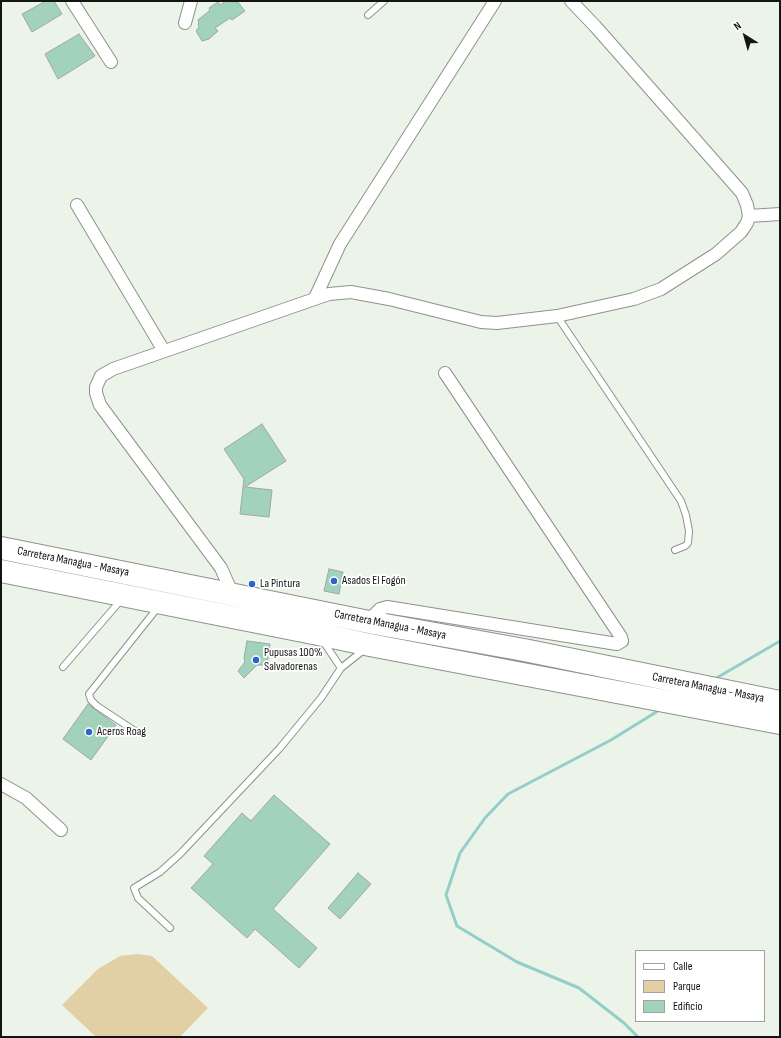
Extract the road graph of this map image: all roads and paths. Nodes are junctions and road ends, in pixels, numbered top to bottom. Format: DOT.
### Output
graph roads {
  1 [pos="72,1"];
  2 [pos="191,1"];
  3 [pos="384,1"];
  4 [pos="495,1"];
  5 [pos="571,1"];
  6 [pos="368,15"];
  7 [pos="184,23"];
  8 [pos="111,62"];
  9 [pos="77,205"];
  10 [pos="780,214"];
  11 [pos="749,216"];
  12 [pos="315,298"];
  13 [pos="557,316"];
  14 [pos="164,351"];
  15 [pos="445,373"];
  16 [pos="1,548"];
  17 [pos="675,550"];
  18 [pos="1,571"];
  19 [pos="233,595"];
  20 [pos="124,596"];
  21 [pos="161,603"];
  22 [pos="368,622"];
  23 [pos="318,634"];
  24 [pos="438,635"];
  25 [pos="370,645"];
  26 [pos="63,667"];
  27 [pos="342,668"];
  28 [pos="780,702"];
  29 [pos="780,723"];
  30 [pos="135,731"];
  31 [pos="1,784"];
  32 [pos="61,830"];
  33 [pos="170,928"];
  1 -- 8 [label="street"];
  2 -- 7 [label="street"];
  3 -- 6 [label="lane"];
  4 -- 12 [label="street"];
  5 -- 11 [label="street"];
  9 -- 14 [label="street"];
  10 -- 11 [label="street"];
  11 -- 13 [label="street"];
  12 -- 13 [label="street"];
  12 -- 14 [label="street"];
  13 -- 17 [label="lane"];
  14 -- 19 [label="street"];
  15 -- 22 [label="street"];
  16 -- 19 [label="highway, Carretera Managua - Masaya"];
  18 -- 20 [label="highway, Carretera Managua - Masaya"];
  19 -- 22 [label="highway, Carretera Managua - Masaya"];
  19 -- 23 [label="highway"];
  20 -- 21 [label="highway, Carretera Managua - Masaya"];
  20 -- 26 [label="lane"];
  21 -- 23 [label="highway, Carretera Managua - Masaya"];
  21 -- 30 [label="lane"];
  22 -- 24 [label="highway, Carretera Managua - Masaya"];
  23 -- 25 [label="highway, Carretera Managua - Masaya"];
  23 -- 27 [label="lane"];
  24 -- 25 [label="highway"];
  24 -- 28 [label="highway, Carretera Managua - Masaya"];
  25 -- 27 [label="lane"];
  25 -- 29 [label="highway, Carretera Managua - Masaya"];
  27 -- 33 [label="lane"];
  31 -- 32 [label="street"];
}
